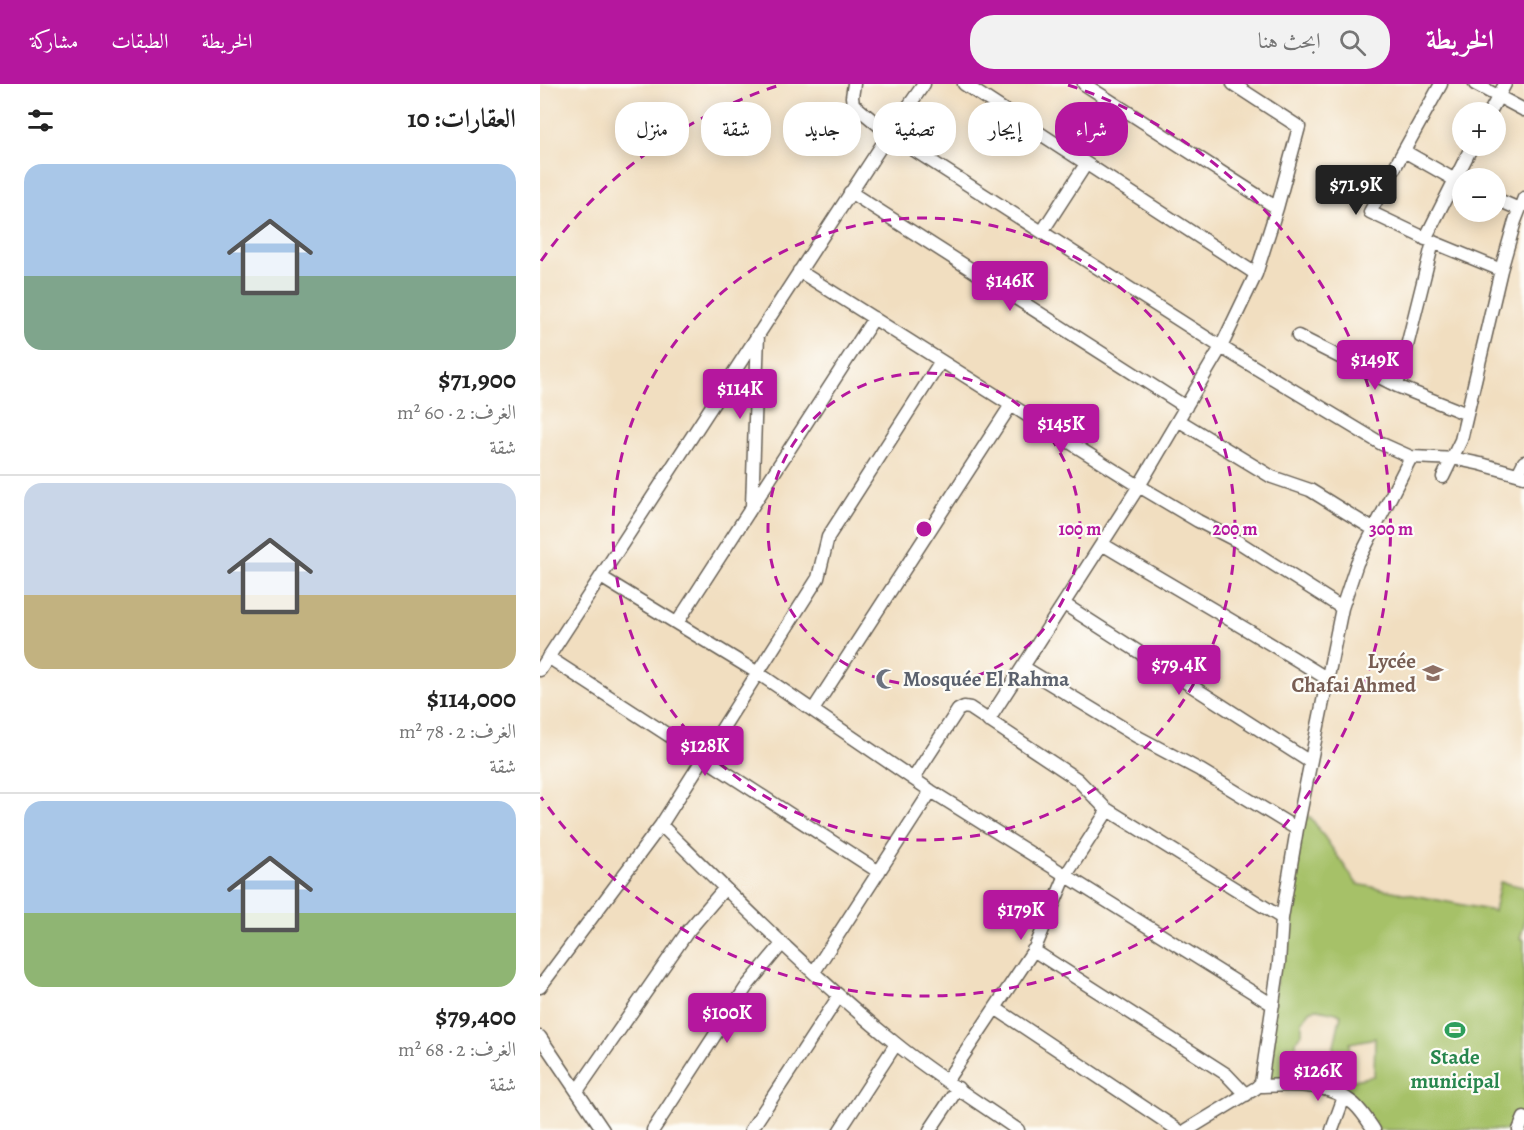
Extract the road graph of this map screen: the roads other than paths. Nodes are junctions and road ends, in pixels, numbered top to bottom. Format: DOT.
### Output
graph roads {
  1 [pos="854,84"];
  2 [pos="924,84"];
  3 [pos="964,84"];
  4 [pos="1084,84"];
  5 [pos="1233,84"];
  6 [pos="1441,84"];
  7 [pos="1475,84"];
  8 [pos="1505,84"];
  9 [pos="1498,98"];
  10 [pos="911,102"];
  11 [pos="1496,102"];
  12 [pos="1524,110"];
  13 [pos="873,121"];
  14 [pos="1404,151"];
  15 [pos="874,156"];
  16 [pos="923,156"];
  17 [pos="1086,164"];
  18 [pos="1452,179"];
  19 [pos="850,192"];
  20 [pos="1452,194"];
  21 [pos="1506,201"];
  22 [pos="1522,204"];
  23 [pos="1277,208"];
  24 [pos="1042,232"];
  25 [pos="1429,240"];
  26 [pos="1501,270"];
  27 [pos="799,271"];
  28 [pos="1256,274"];
  29 [pos="874,318"];
  30 [pos="759,333"];
  31 [pos="1298,336"];
  32 [pos="1221,347"];
  33 [pos="941,361"];
  34 [pos="1397,386"];
  35 [pos="1011,405"];
  36 [pos="1186,407"];
  37 [pos="1467,414"];
  38 [pos="1178,420"];
  39 [pos="1411,457"];
  40 [pos="1453,460"];
  41 [pos="1524,462"];
  42 [pos="1521,475"];
  43 [pos="1443,477"];
  44 [pos="1138,486"];
  45 [pos="752,508"];
  46 [pos="1373,529"];
  47 [pos="1102,544"];
  48 [pos="601,577"];
  49 [pos="1064,604"];
  50 [pos="1342,608"];
  51 [pos="677,623"];
  52 [pos="548,657"];
  53 [pos="1023,667"];
  54 [pos="540,670"];
  55 [pos="758,673"];
  56 [pos="1326,678"];
  57 [pos="813,710"];
  58 [pos="988,721"];
  59 [pos="703,758"];
  60 [pos="1310,762"];
  61 [pos="914,779"];
  62 [pos="932,791"];
  63 [pos="1108,810"];
  64 [pos="661,825"];
  65 [pos="1297,829"];
  66 [pos="879,872"];
  67 [pos="1066,875"];
  68 [pos="725,888"];
  69 [pos="1282,918"];
  70 [pos="782,944"];
  71 [pos="1033,950"];
  72 [pos="814,972"];
  73 [pos="540,987"];
  74 [pos="839,996"];
  75 [pos="1273,1005"];
  76 [pos="995,1008"];
  77 [pos="540,1037"];
  78 [pos="896,1044"];
  79 [pos="544,1052"];
  80 [pos="947,1080"];
  81 [pos="1259,1086"];
  82 [pos="958,1088"];
  83 [pos="577,1091"];
  84 [pos="1246,1095"];
  85 [pos="1344,1097"];
  86 [pos="1524,1118"];
  87 [pos="593,1125"];
  88 [pos="603,1130"];
  89 [pos="653,1130"];
  90 [pos="751,1130"];
  91 [pos="840,1130"];
  92 [pos="930,1130"];
  93 [pos="1018,1130"];
  94 [pos="1178,1130"];
  95 [pos="1187,1130"];
  96 [pos="1332,1130"];
  97 [pos="1374,1130"];
  98 [pos="1519,1130"];
  1 -- 13 [label="street"];
  2 -- 10 [label="street"];
  3 -- 17 [label="street"];
  4 -- 23 [label="street"];
  5 -- 23 [label="street"];
  6 -- 14 [label="street"];
  7 -- 9 [label="street"];
  8 -- 9 [label="street"];
  9 -- 11 [label="street"];
  9 -- 12 [label="street"];
  14 -- 18 [label="street"];
  14 -- 25 [label="street"];
  15 -- 19 [label="street"];
  16 -- 24 [label="street"];
  17 -- 24 [label="street"];
  17 -- 28 [label="street"];
  19 -- 27 [label="street"];
  19 -- 36 [label="street"];
  20 -- 25 [label="street"];
  21 -- 22 [label="street"];
  22 -- 26 [label="street"];
  23 -- 28 [label="street"];
  24 -- 32 [label="street"];
  25 -- 26 [label="street"];
  25 -- 34 [label="street"];
  26 -- 37 [label="street"];
  27 -- 29 [label="street"];
  27 -- 30 [label="street"];
  28 -- 32 [label="street"];
  29 -- 33 [label="street"];
  29 -- 45 [label="street"];
  30 -- 45 [label="street"];
  30 -- 48 [label="street"];
  31 -- 34 [label="street"];
  32 -- 36 [label="street"];
  32 -- 39 [label="street"];
  33 -- 35 [label="street"];
  33 -- 55 [label="street"];
  34 -- 37 [label="street"];
  35 -- 44 [label="street"];
  35 -- 57 [label="street"];
  36 -- 38 [label="street"];
  37 -- 40 [label="street"];
  38 -- 44 [label="street"];
  38 -- 46 [label="street"];
  39 -- 40 [label="street"];
  39 -- 46 [label="street"];
  40 -- 42 [label="street"];
  40 -- 43 [label="street"];
  41 -- 42 [label="street"];
  44 -- 47 [label="street"];
  44 -- 50 [label="street"];
  45 -- 51 [label="street"];
  46 -- 50 [label="street"];
  47 -- 49 [label="street"];
  47 -- 56 [label="street"];
  48 -- 51 [label="street"];
  48 -- 52 [label="street"];
  49 -- 53 [label="street"];
  49 -- 60 [label="street"];
  50 -- 56 [label="street"];
  51 -- 55 [label="street"];
  52 -- 54 [label="street"];
  52 -- 59 [label="street"];
  53 -- 58 [label="street"];
  53 -- 65 [label="street"];
  55 -- 57 [label="street"];
  55 -- 59 [label="street"];
  56 -- 60 [label="street"];
  57 -- 61 [label="street"];
  58 -- 61 [label="street"];
  58 -- 63 [label="street"];
  59 -- 64 [label="street"];
  59 -- 66 [label="street"];
  60 -- 65 [label="street"];
  61 -- 62 [label="street"];
  62 -- 66 [label="street"];
  62 -- 67 [label="street"];
  63 -- 67 [label="street"];
  63 -- 69 [label="street"];
  64 -- 68 [label="street"];
  64 -- 73 [label="street"];
  65 -- 69 [label="street"];
  66 -- 72 [label="street"];
  67 -- 71 [label="street"];
  67 -- 75 [label="street"];
  68 -- 70 [label="street"];
  68 -- 83 [label="street"];
  69 -- 75 [label="street"];
  70 -- 72 [label="street"];
  70 -- 89 [label="street"];
  71 -- 76 [label="street"];
  71 -- 84 [label="street"];
  72 -- 74 [label="street"];
  74 -- 78 [label="street"];
  74 -- 90 [label="street"];
  75 -- 81 [label="street"];
  76 -- 80 [label="street"];
  76 -- 94 [label="street"];
  77 -- 79 [label="street"];
  78 -- 80 [label="street"];
  78 -- 91 [label="street"];
  79 -- 83 [label="street"];
  80 -- 82 [label="street"];
  81 -- 84 [label="street"];
  81 -- 85 [label="street"];
  82 -- 92 [label="street"];
  82 -- 93 [label="street"];
  83 -- 87 [label="street"];
  84 -- 95 [label="street"];
  85 -- 96 [label="street"];
  85 -- 97 [label="street"];
  86 -- 98 [label="street"];
  87 -- 88 [label="street"];
}
